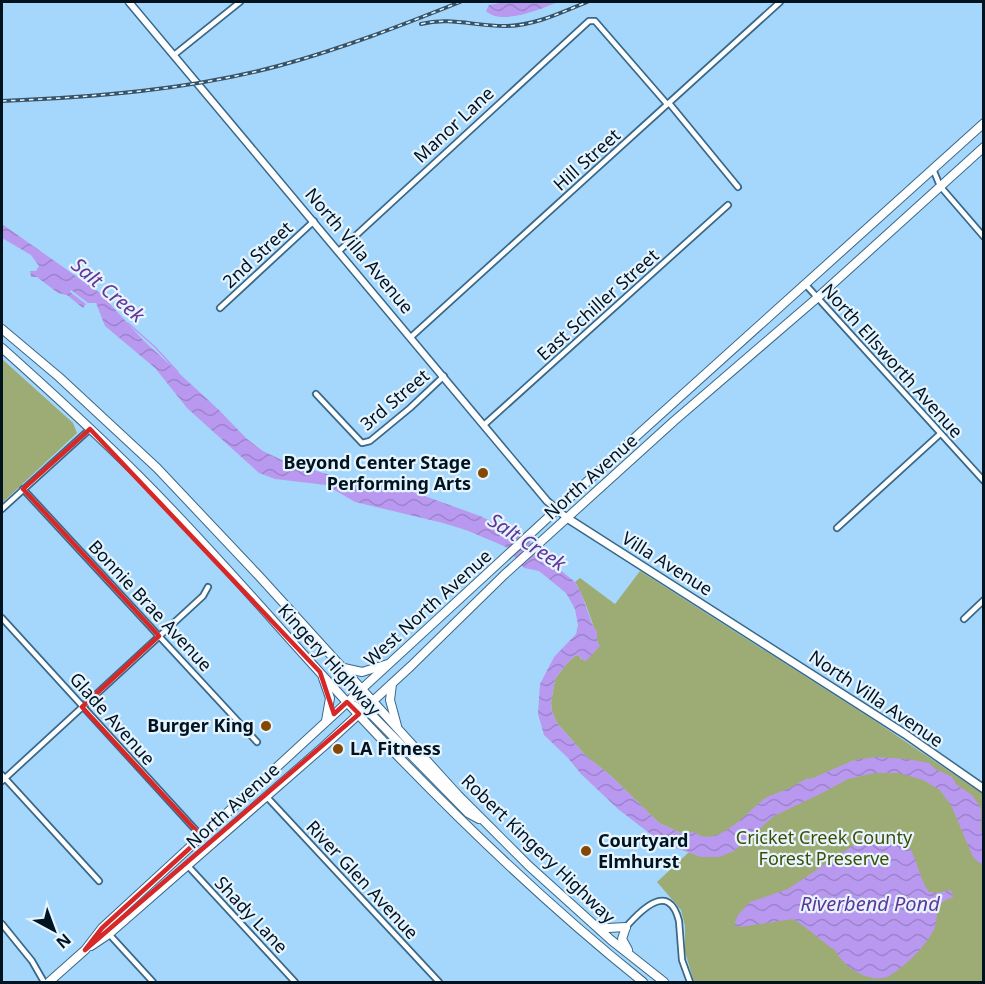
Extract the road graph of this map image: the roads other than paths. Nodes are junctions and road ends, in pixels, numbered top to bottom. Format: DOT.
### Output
graph roads {
  1 [pos="129,2"];
  2 [pos="780,2"];
  3 [pos="236,3"];
  4 [pos="174,55"];
  5 [pos="668,103"];
  6 [pos="984,123"];
  7 [pos="984,147"];
  8 [pos="933,169"];
  9 [pos="940,186"];
  10 [pos="738,187"];
  11 [pos="728,204"];
  12 [pos="314,221"];
  13 [pos="984,237"];
  14 [pos="339,251"];
  15 [pos="806,285"];
  16 [pos="818,298"];
  17 [pos="220,308"];
  18 [pos="2,329"];
  19 [pos="411,337"];
  20 [pos="2,348"];
  21 [pos="444,376"];
  22 [pos="316,394"];
  23 [pos="485,424"];
  24 [pos="90,429"];
  25 [pos="940,434"];
  26 [pos="984,481"];
  27 [pos="23,489"];
  28 [pos="2,509"];
  29 [pos="557,510"];
  30 [pos="567,518"];
  31 [pos="837,528"];
  32 [pos="208,586"];
  33 [pos="984,600"];
  34 [pos="2,618"];
  35 [pos="964,619"];
  36 [pos="752,634"];
  37 [pos="159,636"];
  38 [pos="388,664"];
  39 [pos="340,666"];
  40 [pos="320,672"];
  41 [pos="392,684"];
  42 [pos="362,689"];
  43 [pos="373,701"];
  44 [pos="347,702"];
  45 [pos="82,707"];
  46 [pos="361,712"];
  47 [pos="326,721"];
  48 [pos="399,730"];
  49 [pos="257,742"];
  50 [pos="2,778"];
  51 [pos="984,789"];
  52 [pos="266,796"];
  53 [pos="486,823"];
  54 [pos="202,837"];
  55 [pos="188,866"];
  56 [pos="99,881"];
  57 [pos="592,922"];
  58 [pos="2,924"];
  59 [pos="626,927"];
  60 [pos="109,934"];
  61 [pos="85,950"];
  62 [pos="638,962"];
  63 [pos="44,982"];
  64 [pos="49,982"];
  65 [pos="153,982"];
  66 [pos="295,982"];
  67 [pos="439,982"];
  68 [pos="643,982"];
  69 [pos="664,982"];
  70 [pos="690,982"];
  1 -- 4 [label="street, North Villa Avenue"];
  2 -- 5 [label="street, Hill Street"];
  3 -- 4 [label="street"];
  4 -- 12 [label="street, North Villa Avenue"];
  5 -- 10 [label="street"];
  5 -- 14 [label="street, Manor Lane"];
  5 -- 19 [label="street, Hill Street"];
  6 -- 8 [label="main road"];
  7 -- 9 [label="main road, North Avenue"];
  8 -- 9 [label="street"];
  8 -- 15 [label="main road"];
  9 -- 13 [label="street"];
  9 -- 16 [label="main road, North Avenue"];
  11 -- 23 [label="street, East Schiller Street"];
  12 -- 14 [label="street, North Villa Avenue"];
  12 -- 17 [label="street, 2nd Street"];
  14 -- 19 [label="street, North Villa Avenue"];
  15 -- 16 [label="street, North Ellsworth Avenue"];
  15 -- 29 [label="main road, West North Avenue"];
  16 -- 25 [label="street, North Ellsworth Avenue"];
  16 -- 30 [label="main road, North Avenue"];
  18 -- 39 [label="main road, Kingery Highway"];
  19 -- 21 [label="street, North Villa Avenue"];
  20 -- 24 [label="main road, Kingery Highway"];
  21 -- 22 [label="street, 3rd Street"];
  21 -- 23 [label="street, North Villa Avenue"];
  23 -- 29 [label="street, North Villa Avenue"];
  24 -- 27 [label="street"];
  24 -- 40 [label="main road, Kingery Highway"];
  25 -- 26 [label="street, North Ellsworth Avenue"];
  25 -- 31 [label="street"];
  27 -- 28 [label="street"];
  27 -- 37 [label="street, Bonnie Brae Avenue"];
  29 -- 30 [label="street, North Villa Avenue"];
  29 -- 38 [label="main road, West North Avenue"];
  30 -- 36 [label="main road, Villa Avenue"];
  30 -- 41 [label="main road, North Avenue"];
  32 -- 37 [label="street"];
  33 -- 35 [label="street"];
  34 -- 45 [label="street, Glade Avenue"];
  36 -- 51 [label="main road, North Villa Avenue"];
  37 -- 45 [label="street"];
  37 -- 49 [label="street, Bonnie Brae Avenue"];
  38 -- 39 [label="main road"];
  38 -- 42 [label="main road, West North Avenue"];
  39 -- 42 [label="main road, Kingery Highway"];
  40 -- 44 [label="main road, Kingery Highway"];
  40 -- 47 [label="main road"];
  41 -- 43 [label="main road, North Avenue"];
  41 -- 48 [label="main road"];
  42 -- 43 [label="main road, Kingery Highway"];
  42 -- 44 [label="main road, West North Avenue"];
  43 -- 46 [label="main road, North Avenue"];
  43 -- 48 [label="main road, Kingery Highway"];
  44 -- 46 [label="main road, Kingery Highway"];
  44 -- 47 [label="main road, West North Avenue"];
  45 -- 50 [label="street"];
  45 -- 54 [label="street, Glade Avenue"];
  46 -- 52 [label="main road, North Avenue"];
  46 -- 53 [label="main road"];
  46 -- 68 [label="main road, Kingery Highway"];
  47 -- 54 [label="main road, West North Avenue"];
  48 -- 53 [label="main road, Robert Kingery Highway"];
  50 -- 56 [label="street"];
  52 -- 55 [label="main road, North Avenue"];
  52 -- 67 [label="street, River Glen Avenue"];
  53 -- 57 [label="main road, Robert Kingery Highway"];
  54 -- 61 [label="main road, West North Avenue"];
  55 -- 60 [label="main road, North Avenue"];
  55 -- 66 [label="street, Shady Lane"];
  57 -- 59 [label="main road"];
  57 -- 62 [label="main road, Robert Kingery Highway"];
  58 -- 63 [label="street"];
  59 -- 62 [label="main road"];
  59 -- 70 [label="street"];
  60 -- 61 [label="main road, North Avenue"];
  60 -- 65 [label="street"];
  61 -- 64 [label="main road, West North Avenue"];
  62 -- 69 [label="main road, Robert Kingery Highway"];
}
